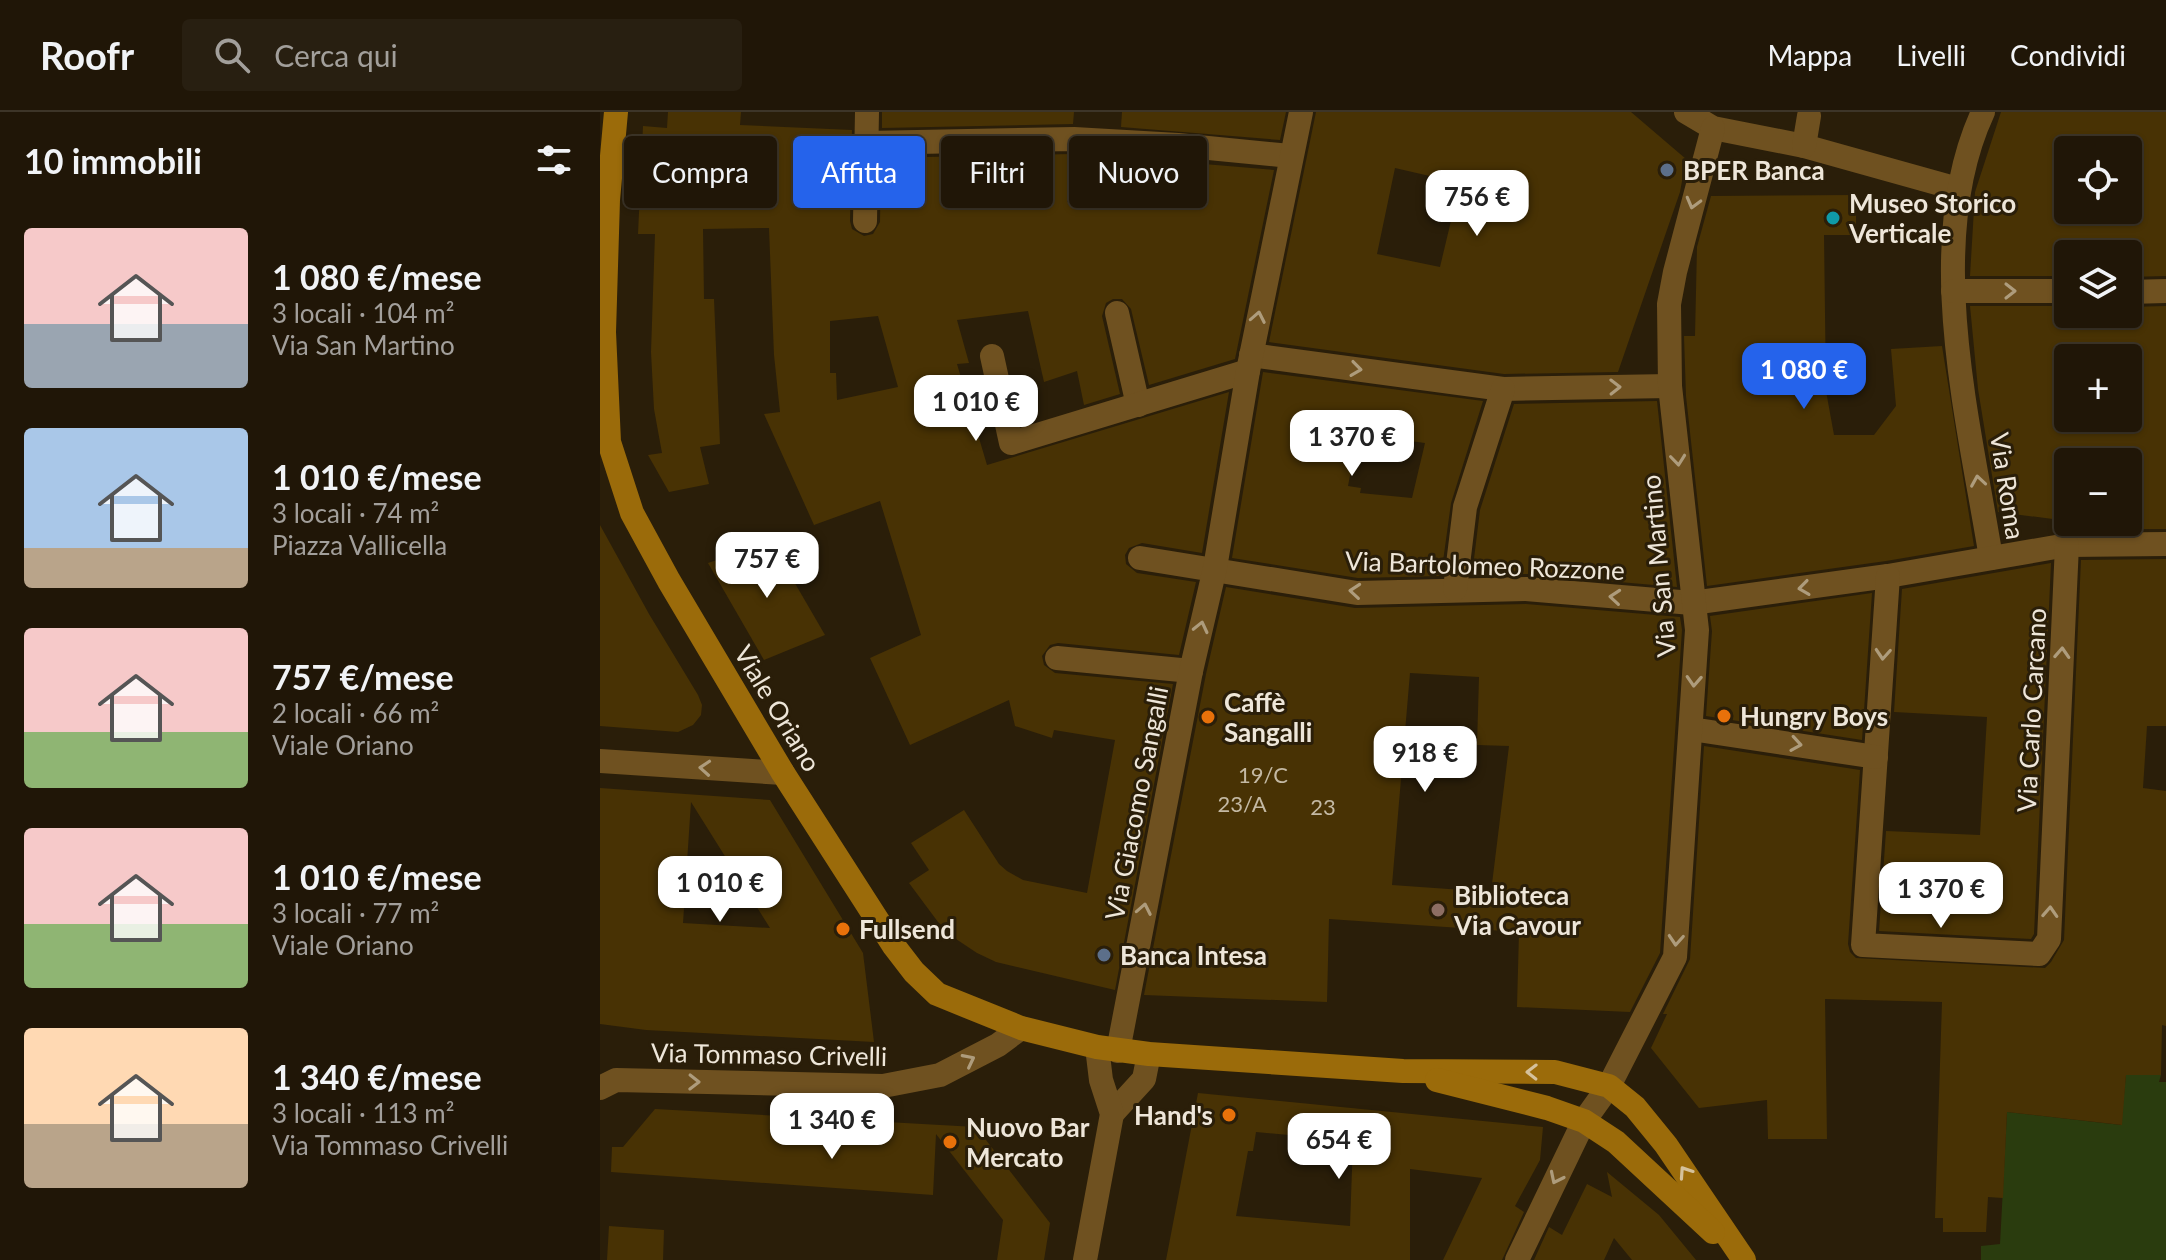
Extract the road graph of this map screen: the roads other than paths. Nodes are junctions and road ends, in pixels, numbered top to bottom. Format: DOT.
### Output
graph roads {
  1 [pos="616,112"];
  2 [pos="867,112"];
  3 [pos="1301,112"];
  4 [pos="1686,112"];
  5 [pos="1809,116"];
  6 [pos="1978,123"];
  7 [pos="1713,128"];
  8 [pos="866,136"];
  9 [pos="925,142"];
  10 [pos="1804,146"];
  11 [pos="1290,156"];
  12 [pos="1958,189"];
  13 [pos="604,200"];
  14 [pos="865,208"];
  15 [pos="865,221"];
  16 [pos="1953,291"];
  17 [pos="2054,291"];
  18 [pos="2166,291"];
  19 [pos="2142,292"];
  20 [pos="1117,313"];
  21 [pos="992,356"];
  22 [pos="1249,363"];
  23 [pos="1670,386"];
  24 [pos="1503,389"];
  25 [pos="1138,405"];
  26 [pos="2166,544"];
  27 [pos="2067,545"];
  28 [pos="1140,558"];
  29 [pos="1991,558"];
  30 [pos="1215,568"];
  31 [pos="1888,576"];
  32 [pos="1455,589"];
  33 [pos="1692,603"];
  34 [pos="1057,658"];
  35 [pos="1191,671"];
  36 [pos="1691,729"];
  37 [pos="1876,757"];
  38 [pos="600,761"];
  39 [pos="783,773"];
  40 [pos="1021,1028"];
  41 [pos="1107,1049"];
  42 [pos="1149,1054"];
  43 [pos="1403,1071"];
  44 [pos="1609,1086"];
  45 [pos="600,1088"];
  46 [pos="1112,1114"];
  47 [pos="1584,1121"];
  48 [pos="1085,1260"];
  49 [pos="1517,1260"];
  50 [pos="1743,1260"];
  1 -- 13 [label="street, Viale Oriano"];
  2 -- 8 [label="street"];
  3 -- 11 [label="street, Via Giacomo Sangalli"];
  4 -- 7 [label="street"];
  5 -- 10 [label="street"];
  6 -- 12 [label="street, Via Roma"];
  7 -- 10 [label="street"];
  7 -- 23 [label="street, Via San Martino, one-way"];
  9 -- 11 [label="street"];
  10 -- 12 [label="street"];
  22 -- 11 [label="street, Via Giacomo Sangalli, one-way"];
  12 -- 16 [label="street, Via Roma"];
  13 -- 39 [label="street, Viale Oriano"];
  14 -- 15 [label="street"];
  16 -- 17 [label="street, one-way"];
  29 -- 16 [label="street, Via Roma, one-way"];
  18 -- 19 [label="street"];
  20 -- 25 [label="street"];
  21 -- 25 [label="street"];
  22 -- 24 [label="street, one-way"];
  22 -- 25 [label="street"];
  22 -- 30 [label="street, Via Giacomo Sangalli"];
  24 -- 23 [label="street, one-way"];
  23 -- 33 [label="street, Via San Martino, one-way"];
  24 -- 32 [label="street"];
  26 -- 27 [label="street, Via Roma"];
  27 -- 29 [label="street, Via Roma"];
  37 -- 27 [label="street, Via Carlo Carcano, one-way"];
  28 -- 30 [label="street"];
  29 -- 31 [label="street, Via Bartolomeo Rozzone"];
  32 -- 30 [label="street, Via Bartolomeo Rozzone, one-way"];
  35 -- 30 [label="street, Via Giacomo Sangalli, one-way"];
  31 -- 33 [label="street, Via Bartolomeo Rozzone, one-way"];
  31 -- 37 [label="street, Via Carlo Carcano, one-way"];
  33 -- 32 [label="street, Via Bartolomeo Rozzone, one-way"];
  33 -- 36 [label="street, Via San Martino, one-way"];
  34 -- 35 [label="street"];
  41 -- 35 [label="street, Via Giacomo Sangalli, one-way"];
  36 -- 37 [label="street, one-way"];
  36 -- 44 [label="street, Via San Martino, one-way"];
  39 -- 38 [label="street, one-way"];
  39 -- 40 [label="street, Viale Oriano"];
  40 -- 41 [label="street, Viale Oriano"];
  45 -- 40 [label="street, Via Tommaso Crivelli, one-way"];
  41 -- 42 [label="street, Viale Oriano"];
  41 -- 46 [label="street, Via Giacomo Sangalli"];
  42 -- 43 [label="street, Viale Oriano"];
  42 -- 46 [label="street"];
  44 -- 43 [label="street, one-way"];
  43 -- 47 [label="street"];
  44 -- 47 [label="street, Via San Martino"];
  50 -- 44 [label="street, one-way"];
  46 -- 48 [label="street"];
  47 -- 49 [label="street, Via San Martino, one-way"];
  47 -- 50 [label="street"];
}
